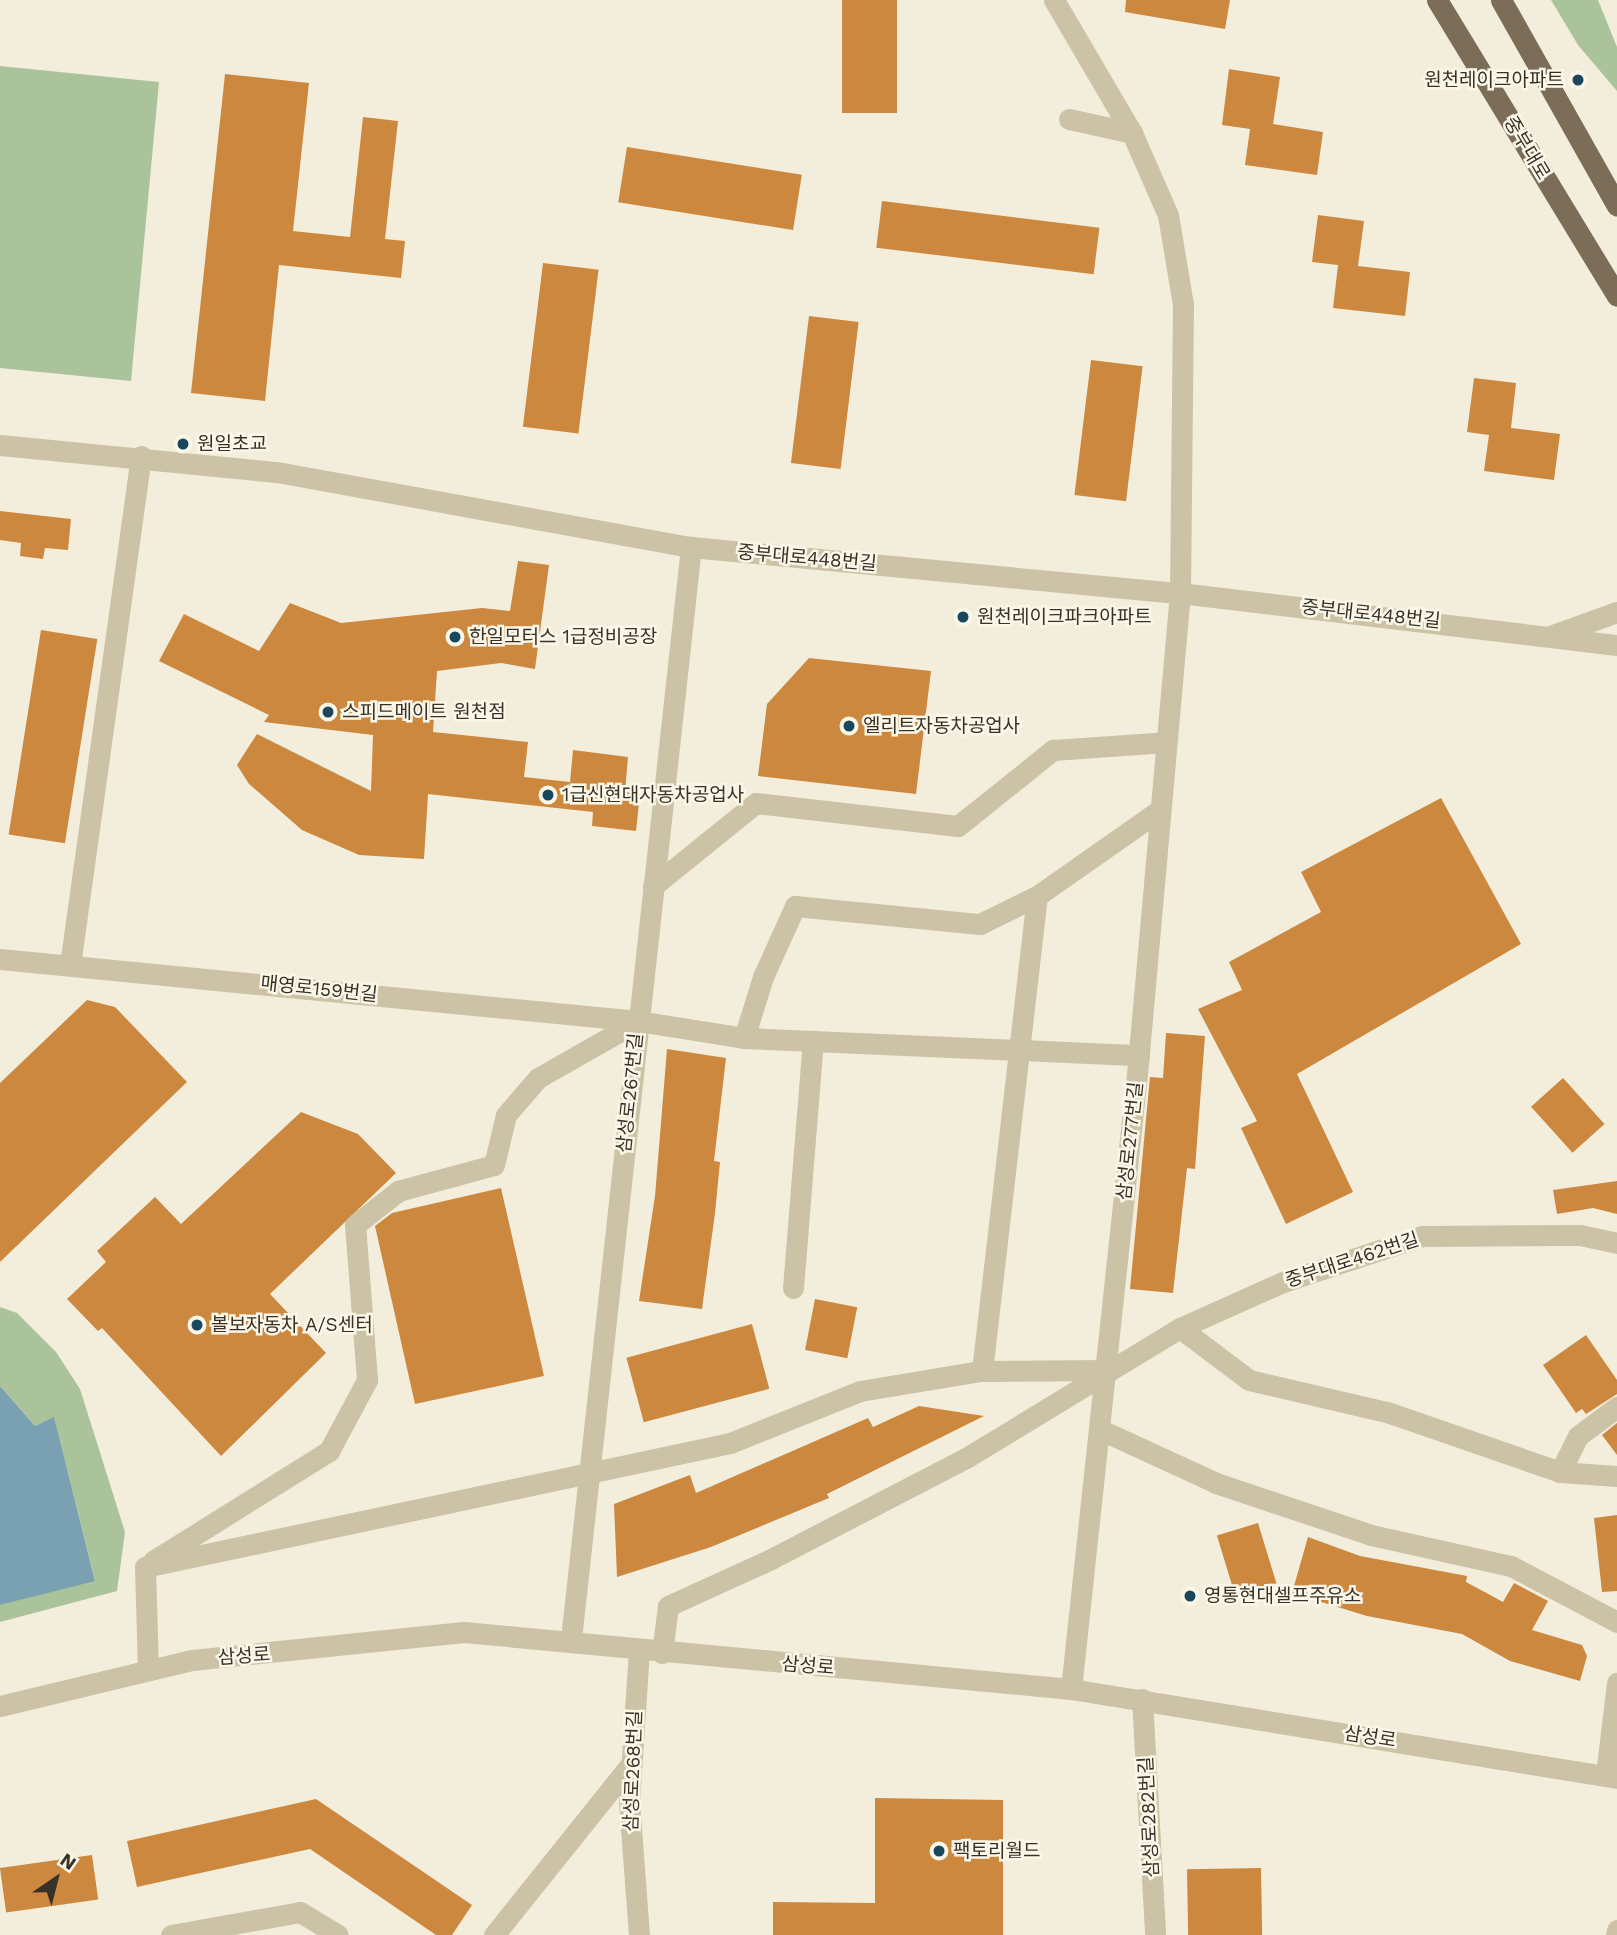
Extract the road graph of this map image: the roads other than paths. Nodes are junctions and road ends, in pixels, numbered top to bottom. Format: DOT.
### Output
graph roads {
  1 [pos="1054,0"];
  2 [pos="1437,0"];
  3 [pos="1501,0"];
  4 [pos="1069,119"];
  5 [pos="1132,133"];
  6 [pos="1617,206"];
  7 [pos="1617,296"];
  8 [pos="0,445"];
  9 [pos="141,456"];
  10 [pos="691,547"];
  11 [pos="1180,593"];
  12 [pos="1617,612"];
  13 [pos="1553,635"];
  14 [pos="1617,645"];
  15 [pos="1617,660"];
  16 [pos="1166,742"];
  17 [pos="1160,810"];
  18 [pos="653,886"];
  19 [pos="1037,896"];
  20 [pos="0,960"];
  21 [pos="70,965"];
  22 [pos="638,1021"];
  23 [pos="744,1038"];
  24 [pos="813,1041"];
  25 [pos="1020,1052"];
  26 [pos="1139,1055"];
  27 [pos="1617,1242"];
  28 [pos="793,1288"];
  29 [pos="1180,1328"];
  30 [pos="1107,1370"];
  31 [pos="982,1371"];
  32 [pos="1617,1407"];
  33 [pos="1101,1430"];
  34 [pos="1560,1472"];
  35 [pos="588,1476"];
  36 [pos="1617,1476"];
  37 [pos="145,1567"];
  38 [pos="1617,1622"];
  39 [pos="571,1639"];
  40 [pos="639,1649"];
  41 [pos="662,1653"];
  42 [pos="148,1669"];
  43 [pos="1617,1683"];
  44 [pos="1071,1689"];
  45 [pos="1142,1699"];
  46 [pos="0,1706"];
  47 [pos="631,1764"];
  48 [pos="1611,1777"];
  49 [pos="171,1935"];
  50 [pos="338,1935"];
  51 [pos="494,1935"];
  52 [pos="639,1935"];
  53 [pos="1155,1935"];
  1 -- 5 [label="street, 삼성로277번길"];
  2 -- 7 [label="main road, 중부대로"];
  3 -- 6 [label="main road"];
  4 -- 5 [label="street"];
  5 -- 11 [label="street, 삼성로277번길"];
  8 -- 9 [label="street, 중부대로448번길"];
  9 -- 10 [label="street, 중부대로448번길"];
  9 -- 21 [label="street"];
  10 -- 11 [label="street, 중부대로448번길"];
  10 -- 18 [label="street, 삼성로267번길"];
  11 -- 13 [label="street, 중부대로448번길"];
  11 -- 16 [label="street, 삼성로277번길"];
  12 -- 13 [label="street"];
  13 -- 14 [label="street, 중부대로448번길"];
  13 -- 15 [label="street"];
  16 -- 17 [label="street, 삼성로277번길"];
  16 -- 18 [label="street"];
  17 -- 19 [label="street"];
  17 -- 26 [label="street, 삼성로277번길"];
  18 -- 22 [label="street, 삼성로267번길"];
  19 -- 23 [label="street"];
  19 -- 25 [label="street"];
  20 -- 21 [label="street, 매영로159번길"];
  21 -- 22 [label="street, 매영로159번길"];
  22 -- 23 [label="street, 매영로159번길"];
  22 -- 35 [label="street, 삼성로267번길"];
  22 -- 37 [label="street"];
  23 -- 24 [label="street, 매영로159번길"];
  24 -- 25 [label="street, 매영로159번길"];
  24 -- 28 [label="street"];
  25 -- 26 [label="street, 매영로159번길"];
  25 -- 31 [label="street"];
  26 -- 30 [label="street, 삼성로277번길"];
  27 -- 29 [label="street, 중부대로462번길"];
  29 -- 30 [label="street, 중부대로462번길"];
  29 -- 34 [label="street"];
  30 -- 31 [label="street"];
  30 -- 33 [label="street, 삼성로277번길"];
  30 -- 41 [label="street, 중부대로462번길"];
  31 -- 35 [label="street"];
  32 -- 34 [label="street"];
  33 -- 38 [label="street"];
  33 -- 44 [label="street, 삼성로277번길"];
  34 -- 36 [label="street"];
  35 -- 37 [label="street"];
  35 -- 39 [label="street, 삼성로267번길"];
  37 -- 42 [label="street"];
  39 -- 40 [label="street, 삼성로"];
  39 -- 42 [label="street, 삼성로"];
  40 -- 41 [label="street, 삼성로"];
  40 -- 47 [label="street, 삼성로268번길"];
  41 -- 44 [label="street, 삼성로"];
  42 -- 46 [label="street, 삼성로"];
  43 -- 48 [label="street"];
  44 -- 45 [label="street, 삼성로"];
  45 -- 48 [label="street, 삼성로"];
  45 -- 53 [label="street, 삼성로282번길"];
  47 -- 51 [label="street"];
  47 -- 52 [label="street, 삼성로268번길"];
  49 -- 50 [label="street"];
}
